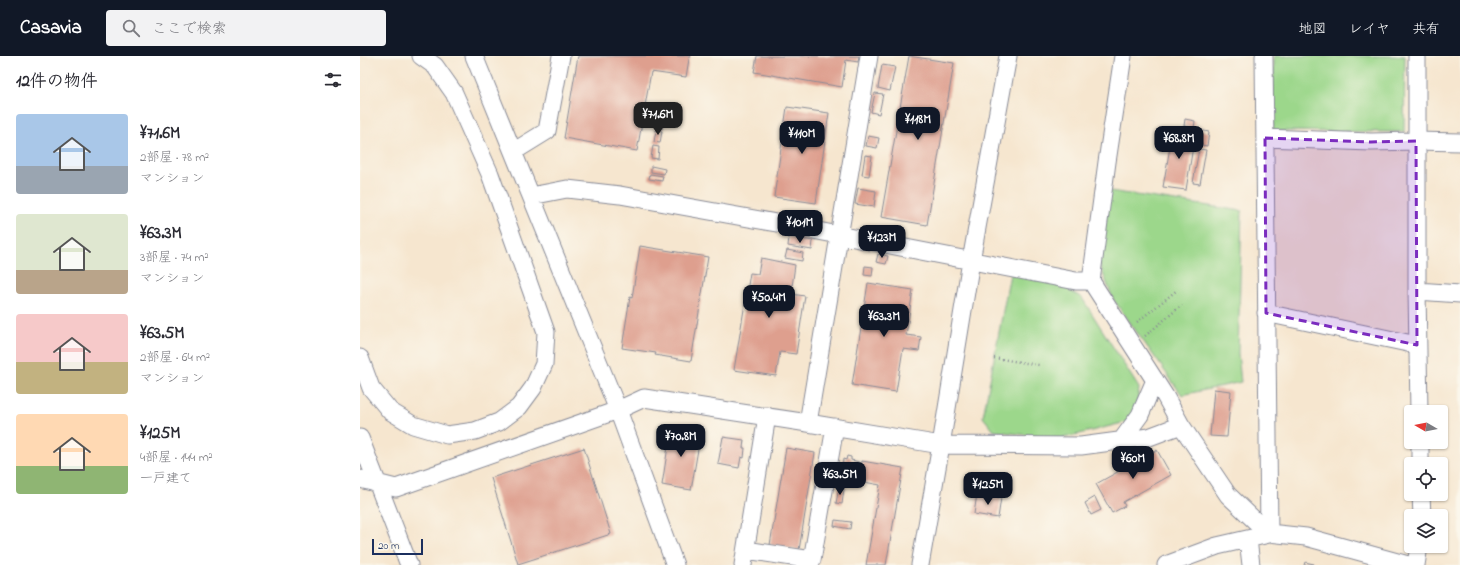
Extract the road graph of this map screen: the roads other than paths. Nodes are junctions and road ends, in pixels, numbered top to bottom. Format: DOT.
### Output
graph roads {
  1 [pos="421,56"];
  2 [pos="474,56"];
  3 [pos="561,56"];
  4 [pos="869,56"];
  5 [pos="1008,56"];
  6 [pos="1123,56"];
  7 [pos="1264,56"];
  8 [pos="1417,56"];
  9 [pos="1265,138"];
  10 [pos="1416,141"];
  11 [pos="1460,142"];
  12 [pos="513,152"];
  13 [pos="531,196"];
  14 [pos="838,235"];
  15 [pos="971,261"];
  16 [pos="1091,281"];
  17 [pos="1417,291"];
  18 [pos="1460,294"];
  19 [pos="1266,313"];
  20 [pos="1417,344"];
  21 [pos="360,358"];
  22 [pos="1155,380"];
  23 [pos="1419,405"];
  24 [pos="618,410"];
  25 [pos="767,416"];
  26 [pos="808,422"];
  27 [pos="1181,425"];
  28 [pos="835,427"];
  29 [pos="360,438"];
  30 [pos="1121,441"];
  31 [pos="941,445"];
  32 [pos="368,481"];
  33 [pos="360,488"];
  34 [pos="1269,533"];
  35 [pos="1248,539"];
  36 [pos="1418,553"];
  37 [pos="745,558"];
  38 [pos="409,565"];
  39 [pos="675,565"];
  40 [pos="920,565"];
  41 [pos="1166,565"];
  42 [pos="1251,565"];
  43 [pos="1408,565"];
  44 [pos="1416,565"];
  1 -- 21 [label="street"];
  2 -- 12 [label="street"];
  3 -- 12 [label="street"];
  4 -- 14 [label="street"];
  5 -- 15 [label="street"];
  6 -- 16 [label="street"];
  7 -- 9 [label="street"];
  8 -- 10 [label="street"];
  9 -- 10 [label="street"];
  9 -- 19 [label="street"];
  10 -- 11 [label="street"];
  10 -- 17 [label="street"];
  12 -- 13 [label="street"];
  13 -- 14 [label="street"];
  13 -- 24 [label="street"];
  14 -- 15 [label="street"];
  14 -- 26 [label="street"];
  15 -- 16 [label="street"];
  15 -- 31 [label="street"];
  16 -- 22 [label="street"];
  17 -- 18 [label="street"];
  17 -- 20 [label="street"];
  19 -- 20 [label="street"];
  19 -- 34 [label="street"];
  20 -- 23 [label="street"];
  22 -- 27 [label="street"];
  22 -- 30 [label="street"];
  24 -- 25 [label="street"];
  24 -- 32 [label="street"];
  24 -- 39 [label="street"];
  25 -- 26 [label="street"];
  25 -- 37 [label="street"];
  26 -- 28 [label="street"];
  27 -- 30 [label="street"];
  27 -- 34 [label="street"];
  28 -- 31 [label="street"];
  28 -- 37 [label="street"];
  29 -- 32 [label="street"];
  30 -- 31 [label="street"];
  31 -- 40 [label="street"];
  32 -- 33 [label="street"];
  32 -- 38 [label="street"];
  34 -- 35 [label="street"];
  34 -- 43 [label="street"];
  35 -- 41 [label="street"];
  35 -- 42 [label="street"];
  36 -- 44 [label="street"];
}
